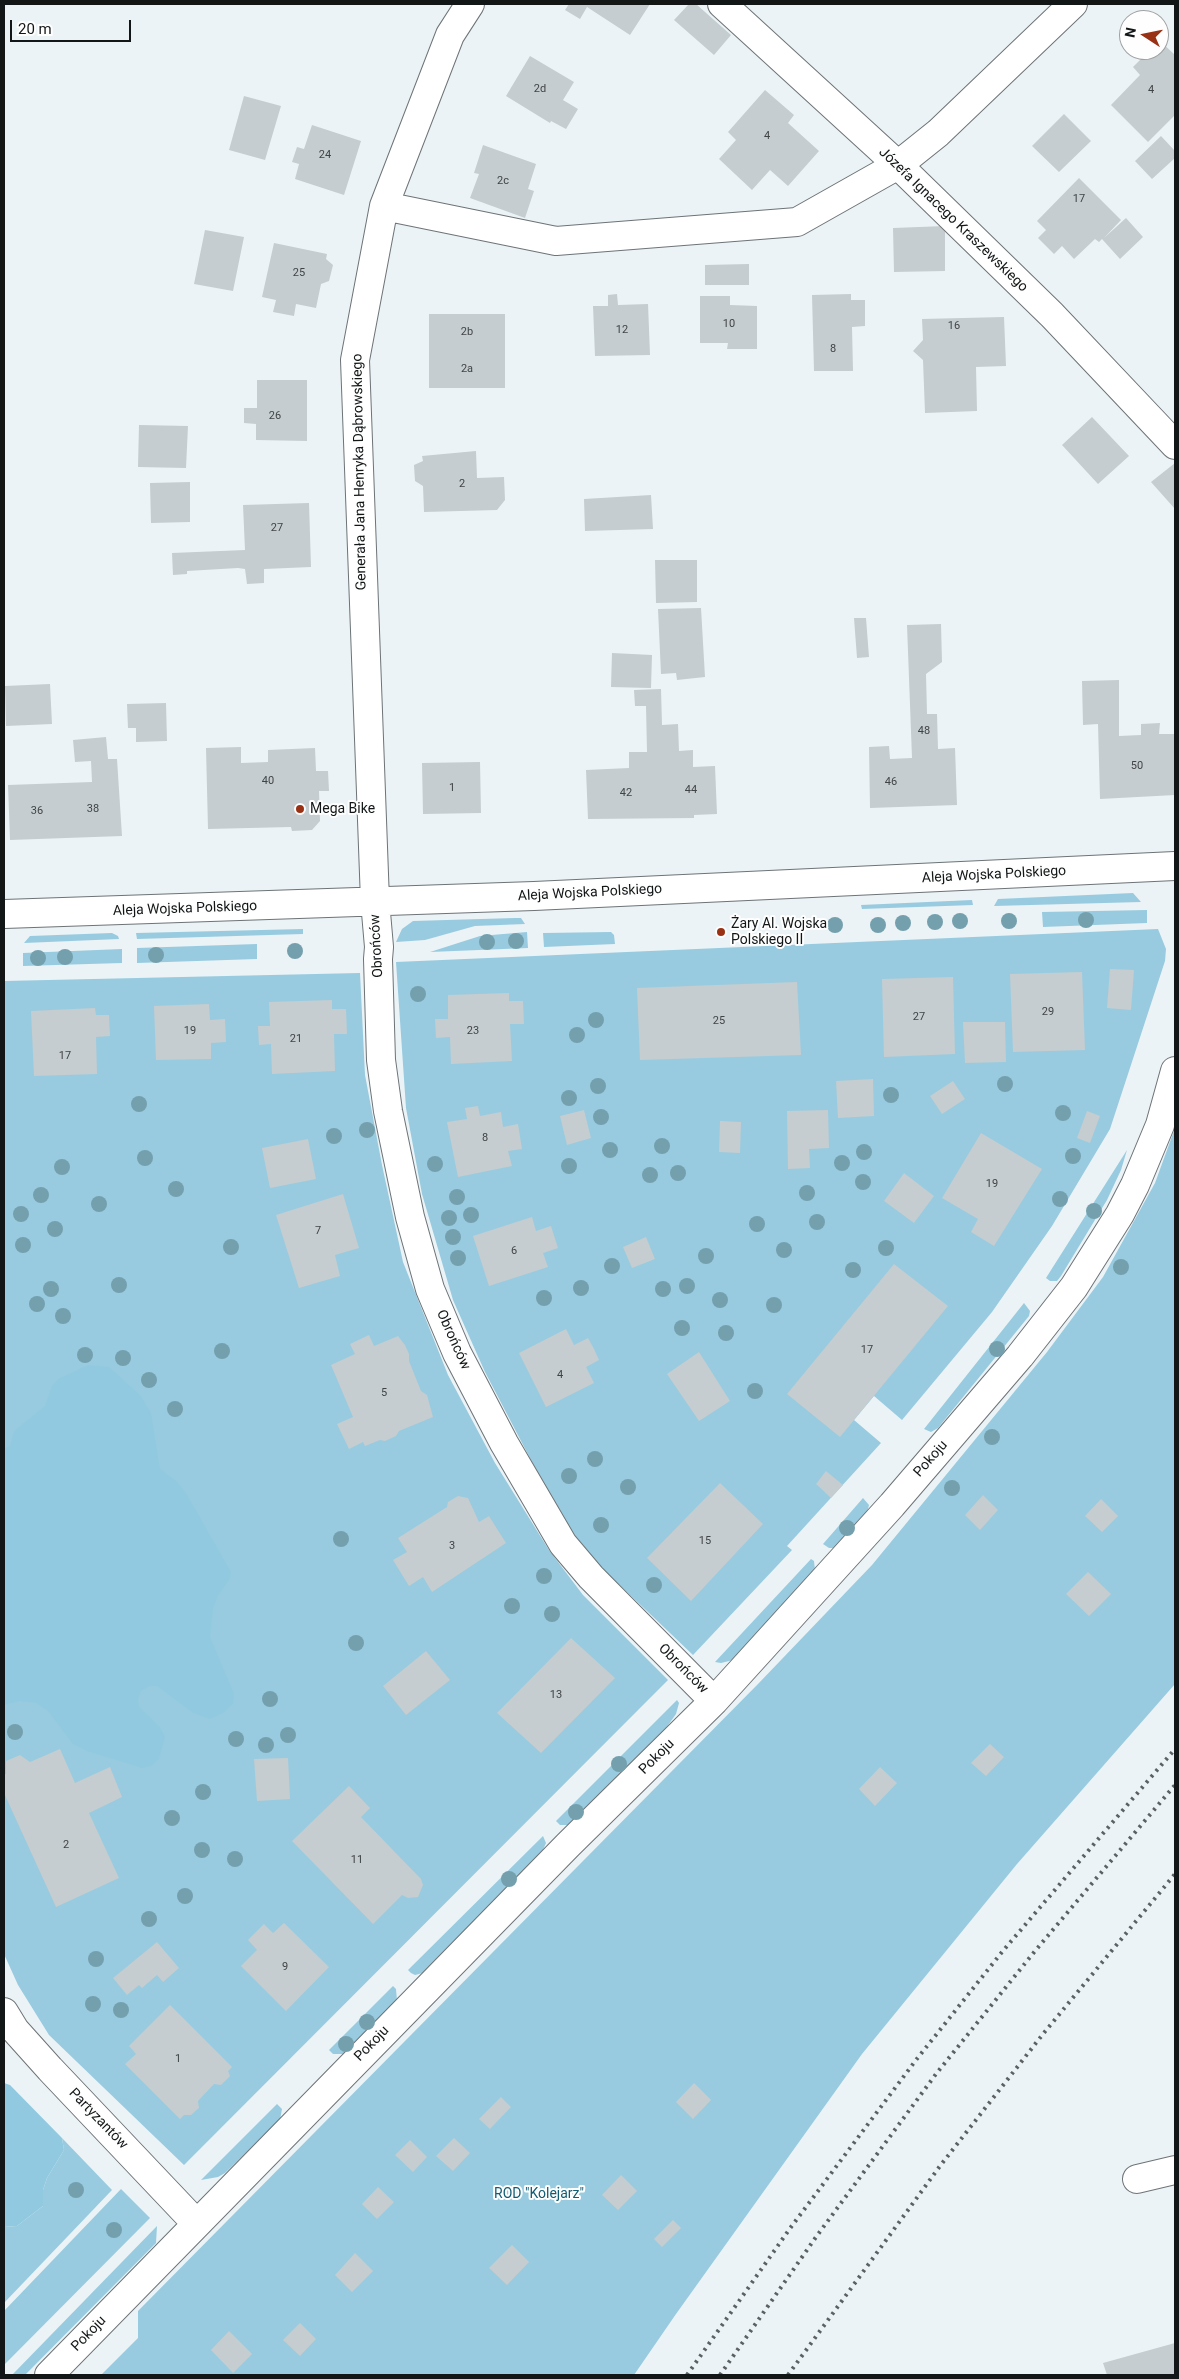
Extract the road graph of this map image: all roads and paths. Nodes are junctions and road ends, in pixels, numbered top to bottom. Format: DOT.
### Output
graph roads {
  1 [pos="470,4"];
  2 [pos="722,4"];
  3 [pos="1073,4"];
  4 [pos="898,165"];
  5 [pos="384,206"];
  6 [pos="1175,445"];
  7 [pos="1175,866"];
  8 [pos="375,901"];
  9 [pos="4,914"];
  10 [pos="1175,1071"];
  11 [pos="714,1701"];
  12 [pos="4,2012"];
  13 [pos="1175,2170"];
  14 [pos="1137,2179"];
  15 [pos="196,2223"];
  16 [pos="49,2375"];
  1 -- 5 [label="street, Generała Jana Henryka Dąbrowskiego"];
  2 -- 4 [label="street, Józefa Ignacego Kraszewskiego"];
  3 -- 4 [label="street"];
  4 -- 5 [label="street"];
  4 -- 6 [label="street, Józefa Ignacego Kraszewskiego"];
  5 -- 8 [label="street, Generała Jana Henryka Dąbrowskiego"];
  7 -- 8 [label="street, Aleja Wojska Polskiego"];
  8 -- 9 [label="street, Aleja Wojska Polskiego"];
  8 -- 11 [label="street, Obrońców"];
  10 -- 11 [label="street, Pokoju"];
  11 -- 15 [label="street, Pokoju"];
  12 -- 15 [label="street, Partyzantów"];
  13 -- 14 [label="street"];
  15 -- 16 [label="street, Pokoju"];
}
